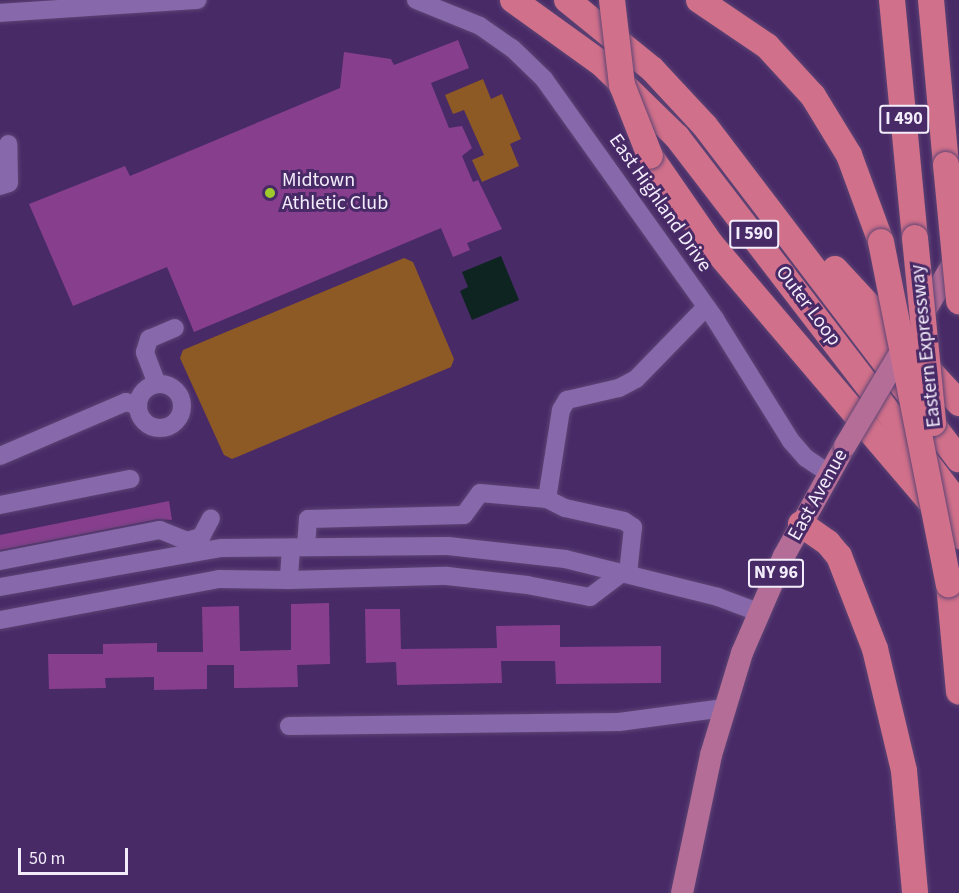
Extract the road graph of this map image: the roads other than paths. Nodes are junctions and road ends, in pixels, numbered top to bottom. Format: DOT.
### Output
graph roads {
  1 [pos="198,0"];
  2 [pos="416,0"];
  3 [pos="513,0"];
  4 [pos="567,0"];
  5 [pos="612,0"];
  6 [pos="699,0"];
  7 [pos="892,0"];
  8 [pos="931,0"];
  9 [pos="937,0"];
  10 [pos="0,13"];
  11 [pos="936,62"];
  12 [pos="8,144"];
  13 [pos="723,147"];
  14 [pos="0,186"];
  15 [pos="959,254"];
  16 [pos="959,301"];
  17 [pos="706,307"];
  18 [pos="175,328"];
  19 [pos="157,384"];
  20 [pos="959,403"];
  21 [pos="138,406"];
  22 [pos="0,456"];
  23 [pos="957,456"];
  24 [pos="828,473"];
  25 [pos="130,479"];
  26 [pos="547,499"];
  27 [pos="0,505"];
  28 [pos="959,505"];
  29 [pos="464,515"];
  30 [pos="211,518"];
  31 [pos="801,524"];
  32 [pos="959,536"];
  33 [pos="189,546"];
  34 [pos="455,546"];
  35 [pos="298,547"];
  36 [pos="0,561"];
  37 [pos="94,570"];
  38 [pos="625,574"];
  39 [pos="447,576"];
  40 [pos="289,580"];
  41 [pos="949,584"];
  42 [pos="0,587"];
  43 [pos="98,602"];
  44 [pos="758,612"];
  45 [pos="0,620"];
  46 [pos="959,692"];
  47 [pos="724,708"];
  48 [pos="289,726"];
  49 [pos="682,893"];
  50 [pos="915,893"];
  1 -- 10 [label="street"];
  2 -- 17 [label="street, East Highland Drive"];
  3 -- 28 [label="highway, Outer Loop / I 590"];
  4 -- 13 [label="highway, Outer Loop / I 590"];
  5 -- 32 [label="highway, bridge"];
  6 -- 41 [label="highway, bridge"];
  7 -- 41 [label="highway, Eastern Expressway / I 490, bridge"];
  8 -- 11 [label="highway, Eastern Expressway / I 490"];
  9 -- 11 [label="highway"];
  11 -- 16 [label="highway, Eastern Expressway / I 490, bridge"];
  12 -- 14 [label="street"];
  13 -- 20 [label="highway"];
  13 -- 23 [label="highway, Outer Loop / I 590"];
  15 -- 24 [label="main road, East Avenue / NY 96, bridge"];
  17 -- 24 [label="street, East Highland Drive"];
  17 -- 26 [label="street"];
  18 -- 19 [label="street"];
  19 -- 21 [label="street"];
  19 -- 21 [label="street"];
  21 -- 22 [label="street"];
  24 -- 31 [label="main road, East Avenue / NY 96"];
  25 -- 27 [label="street"];
  26 -- 29 [label="street"];
  26 -- 38 [label="street"];
  29 -- 34 [label="street"];
  29 -- 35 [label="street"];
  30 -- 33 [label="street"];
  31 -- 44 [label="main road, East Avenue / NY 96"];
  31 -- 50 [label="highway"];
  33 -- 35 [label="street"];
  33 -- 36 [label="street"];
  33 -- 37 [label="street"];
  34 -- 35 [label="street"];
  34 -- 38 [label="street"];
  34 -- 39 [label="street"];
  35 -- 40 [label="street"];
  37 -- 42 [label="street"];
  37 -- 43 [label="street"];
  38 -- 39 [label="street"];
  38 -- 44 [label="street"];
  39 -- 40 [label="street"];
  40 -- 43 [label="street"];
  41 -- 46 [label="highway, Eastern Expressway / I 490"];
  43 -- 45 [label="street"];
  44 -- 47 [label="main road, East Avenue / NY 96"];
  47 -- 48 [label="street"];
  47 -- 49 [label="main road, East Avenue / NY 96"];
}
